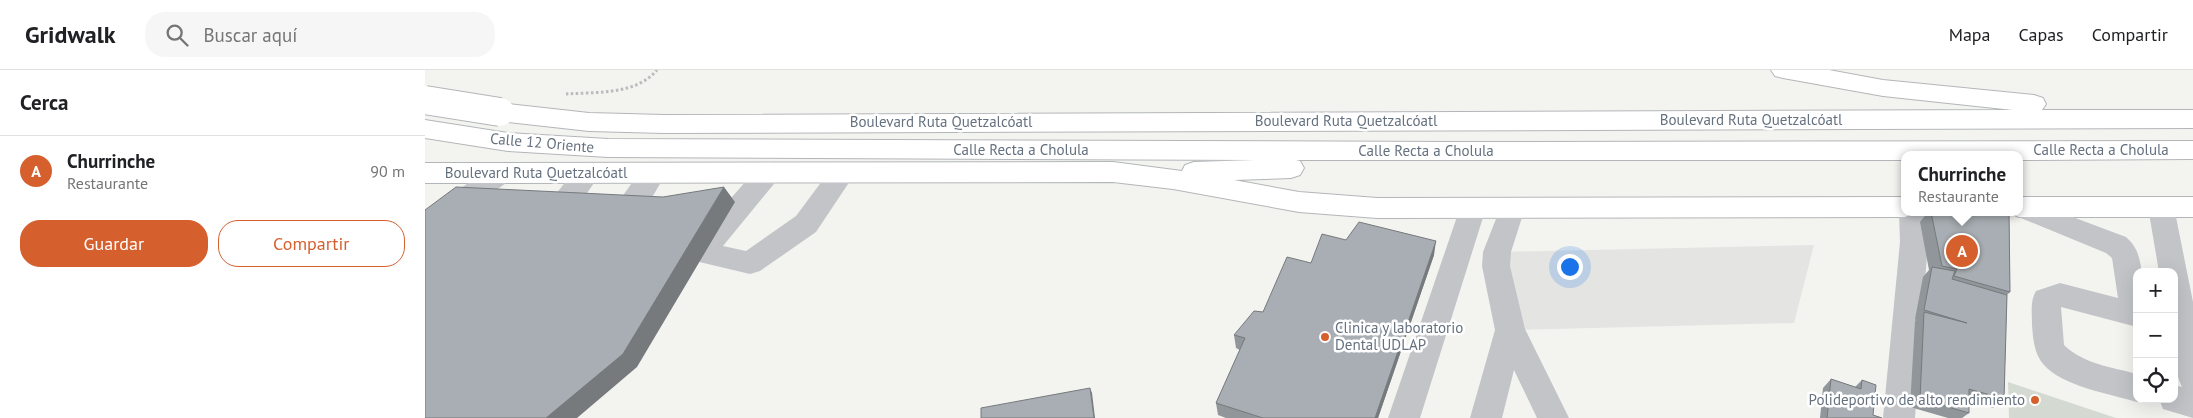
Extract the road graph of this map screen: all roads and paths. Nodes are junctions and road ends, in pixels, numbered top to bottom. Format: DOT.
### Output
graph roads {
  1 [pos="657,70"];
  2 [pos="1783,70"];
  3 [pos="653,78"];
  4 [pos="425,100"];
  5 [pos="500,112"];
  6 [pos="2101,120"];
  7 [pos="2193,120"];
  8 [pos="425,129"];
  9 [pos="2193,150"];
  10 [pos="1451,151"];
  11 [pos="657,161"];
  12 [pos="587,172"];
  13 [pos="769,172"];
  14 [pos="843,172"];
  15 [pos="1113,172"];
  16 [pos="425,173"];
  17 [pos="501,173"];
  18 [pos="1901,207"];
  19 [pos="2023,207"];
  20 [pos="2161,207"];
  21 [pos="2193,207"];
  22 [pos="1473,208"];
  23 [pos="1512,208"];
  24 [pos="2023,208"];
  25 [pos="550,215"];
  26 [pos="1913,216"];
  27 [pos="425,228"];
  28 [pos="528,234"];
  29 [pos="2172,268"];
  30 [pos="2136,313"];
  31 [pos="2178,313"];
  32 [pos="2133,314"];
  33 [pos="2179,327"];
  34 [pos="1510,330"];
  35 [pos="2193,378"];
  36 [pos="2133,387"];
  37 [pos="2178,400"];
  38 [pos="2193,404"];
  39 [pos="1404,418"];
  40 [pos="1486,418"];
  41 [pos="1553,418"];
  42 [pos="1899,418"];
  1 -- 3 [label="path"];
  2 -- 6 [label="main road"];
  4 -- 5 [label="main road, Calle 12 Oriente, bridge"];
  5 -- 6 [label="main road, Boulevard Ruta Quetzalcóatl"];
  6 -- 7 [label="main road, Boulevard Ruta Quetzalcóatl"];
  8 -- 11 [label="main road, Calle 12 Oriente"];
  9 -- 10 [label="main road, Calle Recta a Cholula"];
  10 -- 11 [label="main road, Calle Recta a Cholula"];
  10 -- 15 [label="main road"];
  11 -- 12 [label="main road, Boulevard Ruta Quetzalcóatl"];
  11 -- 13 [label="main road, Boulevard Ruta Quetzalcóatl"];
  11 -- 25 [label="street"];
  12 -- 17 [label="main road, Boulevard Ruta Quetzalcóatl"];
  12 -- 25 [label="street"];
  13 -- 14 [label="main road, Boulevard Ruta Quetzalcóatl"];
  13 -- 14 [label="street"];
  14 -- 15 [label="main road, Boulevard Ruta Quetzalcóatl"];
  15 -- 22 [label="main road, Boulevard Ruta Quetzalcóatl"];
  16 -- 17 [label="main road, Boulevard Ruta Quetzalcóatl"];
  17 -- 27 [label="street"];
  18 -- 23 [label="main road, Boulevard Ruta Quetzalcóatl"];
  19 -- 20 [label="main road"];
  20 -- 21 [label="main road"];
  20 -- 29 [label="street"];
  22 -- 23 [label="main road, Boulevard Ruta Quetzalcóatl"];
  22 -- 39 [label="street"];
  23 -- 34 [label="street"];
  24 -- 30 [label="street"];
  25 -- 28 [label="street"];
  26 -- 42 [label="street"];
  31 -- 33 [label="street"];
  32 -- 36 [label="street"];
  33 -- 35 [label="street"];
  34 -- 40 [label="street"];
  34 -- 41 [label="street"];
  37 -- 38 [label="street"];
}
